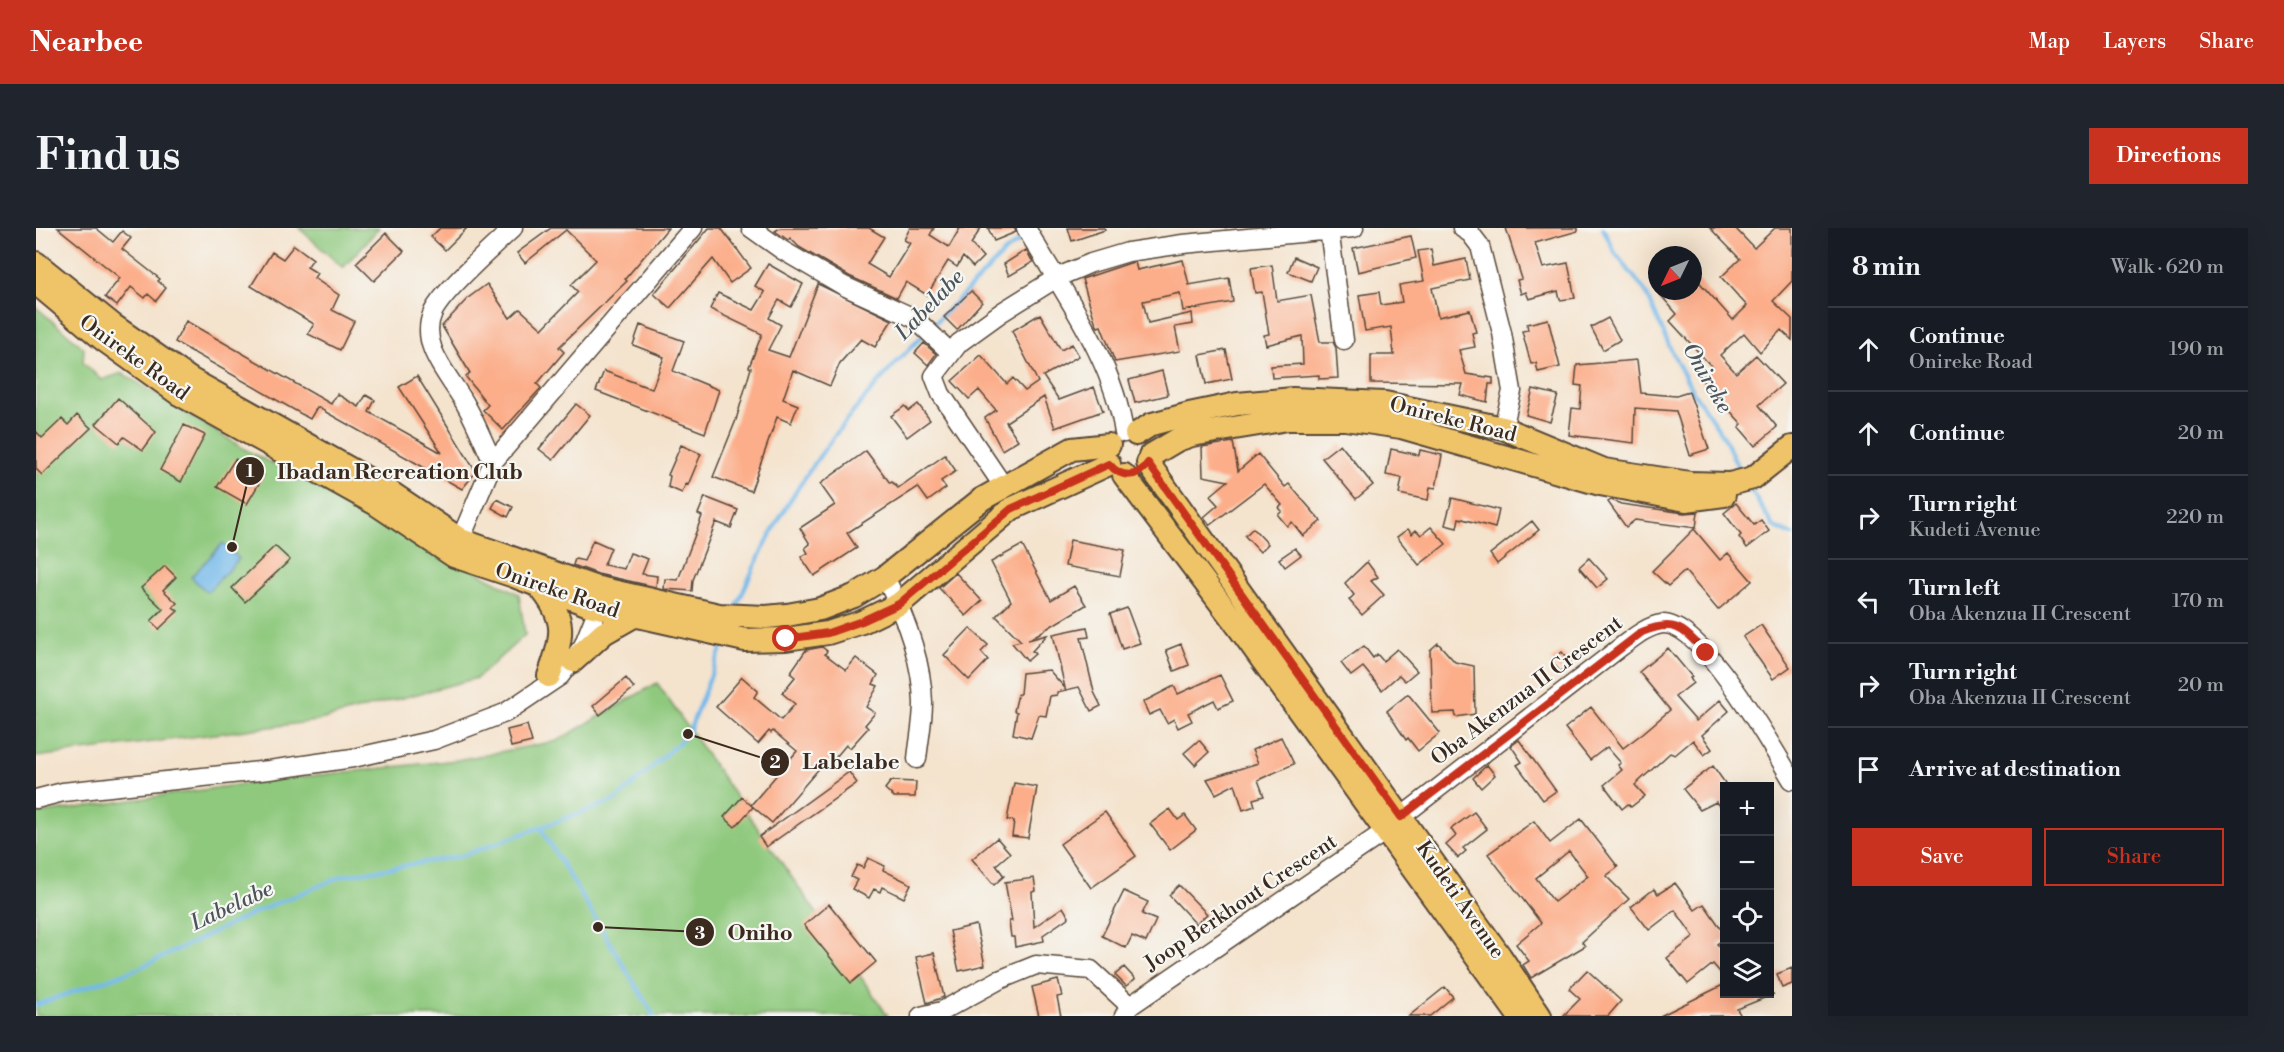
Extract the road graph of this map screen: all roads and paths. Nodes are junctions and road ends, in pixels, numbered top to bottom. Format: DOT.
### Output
graph roads {
  1 [pos="513,228"];
  2 [pos="693,228"];
  3 [pos="752,228"];
  4 [pos="1354,228"];
  5 [pos="1462,228"];
  6 [pos="1329,229"];
  7 [pos="1030,235"];
  8 [pos="36,263"];
  9 [pos="1058,278"];
  10 [pos="36,283"];
  11 [pos="1344,340"];
  12 [pos="950,352"];
  13 [pos="1503,428"];
  14 [pos="1792,447"];
  15 [pos="1120,450"];
  16 [pos="1149,459"];
  17 [pos="493,462"];
  18 [pos="1792,464"];
  19 [pos="1602,477"];
  20 [pos="1747,484"];
  21 [pos="1004,487"];
  22 [pos="457,548"];
  23 [pos="885,578"];
  24 [pos="539,586"];
  25 [pos="597,597"];
  26 [pos="899,604"];
  27 [pos="634,616"];
  28 [pos="717,624"];
  29 [pos="573,661"];
  30 [pos="549,676"];
  31 [pos="527,697"];
  32 [pos="917,759"];
  33 [pos="1792,780"];
  34 [pos="36,799"];
  35 [pos="1394,824"];
  36 [pos="1127,1011"];
  37 [pos="921,1016"];
  38 [pos="1519,1016"];
  39 [pos="1540,1016"];
  1 -- 17 [label="street"];
  2 -- 17 [label="street"];
  3 -- 12 [label="street"];
  4 -- 6 [label="street"];
  5 -- 13 [label="street"];
  6 -- 9 [label="street"];
  6 -- 11 [label="street"];
  7 -- 9 [label="street"];
  8 -- 22 [label="main road, Onireke Road"];
  9 -- 12 [label="street"];
  9 -- 15 [label="street"];
  10 -- 22 [label="main road, Onireke Road"];
  12 -- 21 [label="street"];
  13 -- 15 [label="main road, Onireke Road"];
  13 -- 19 [label="main road, Onireke Road"];
  14 -- 20 [label="main road"];
  15 -- 16 [label="main road, Onireke Road"];
  15 -- 16 [label="main road, Kudeti Avenue"];
  15 -- 21 [label="main road, Onireke Road"];
  15 -- 26 [label="main road, Onireke Road"];
  15 -- 35 [label="main road, Kudeti Avenue"];
  16 -- 19 [label="main road, Onireke Road"];
  16 -- 35 [label="main road, Kudeti Avenue"];
  17 -- 22 [label="street"];
  18 -- 20 [label="main road"];
  19 -- 20 [label="main road, Onireke Road"];
  21 -- 23 [label="main road, Onireke Road"];
  22 -- 24 [label="main road, Onireke Road"];
  22 -- 25 [label="main road, Onireke Road"];
  23 -- 26 [label="street"];
  23 -- 28 [label="main road, Onireke Road"];
  24 -- 25 [label="main road, Onireke Road"];
  24 -- 30 [label="main road"];
  25 -- 27 [label="main road, Onireke Road"];
  25 -- 28 [label="main road, Onireke Road"];
  25 -- 29 [label="street"];
  25 -- 30 [label="street"];
  26 -- 28 [label="main road, Onireke Road"];
  26 -- 32 [label="street"];
  27 -- 28 [label="main road, Onireke Road"];
  27 -- 29 [label="main road"];
  29 -- 31 [label="street"];
  30 -- 31 [label="street"];
  31 -- 34 [label="street"];
  33 -- 35 [label="street, Oba Akenzua II Crescent"];
  35 -- 36 [label="street, Joop Berkhout Crescent"];
  35 -- 38 [label="main road, Kudeti Avenue"];
  35 -- 39 [label="main road, Kudeti Avenue"];
  36 -- 37 [label="street"];
}
